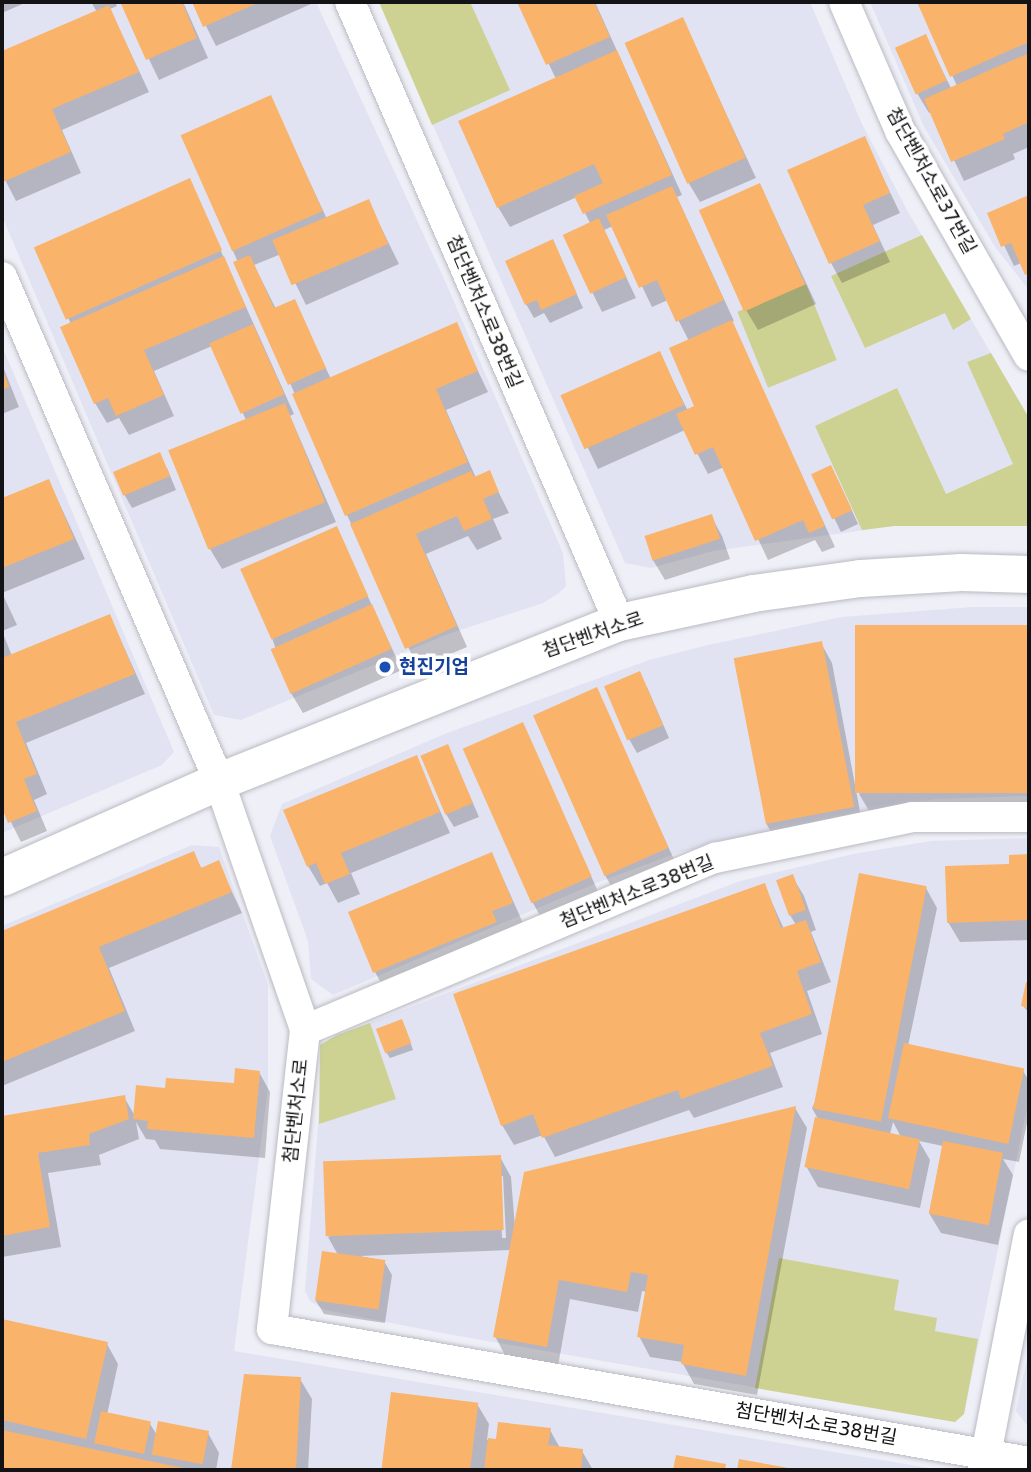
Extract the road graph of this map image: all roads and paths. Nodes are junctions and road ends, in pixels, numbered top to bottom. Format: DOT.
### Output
graph roads {
  1 [pos="350,2"];
  2 [pos="844,2"];
  3 [pos="2,277"];
  4 [pos="1029,356"];
  5 [pos="1029,574"];
  6 [pos="619,622"];
  7 [pos="219,781"];
  8 [pos="1029,817"];
  9 [pos="2,877"];
  10 [pos="304,1030"];
  11 [pos="1029,1234"];
  12 [pos="272,1329"];
  13 [pos="985,1462"];
  14 [pos="1029,1462"];
  1 -- 6 [label="street, 첨단벤처소로38번길"];
  2 -- 4 [label="street, 첨단벤처소로37번길"];
  3 -- 7 [label="street"];
  5 -- 6 [label="street, 첨단벤처소로"];
  6 -- 7 [label="street, 첨단벤처소로"];
  7 -- 9 [label="street, 첨단벤처소로"];
  7 -- 10 [label="street, 첨단벤처소로"];
  8 -- 10 [label="street, 첨단벤처소로38번길"];
  10 -- 12 [label="street, 첨단벤처소로"];
  11 -- 13 [label="street"];
  12 -- 13 [label="street, 첨단벤처소로38번길"];
  13 -- 14 [label="street, 첨단벤처소로38번길"];
}
